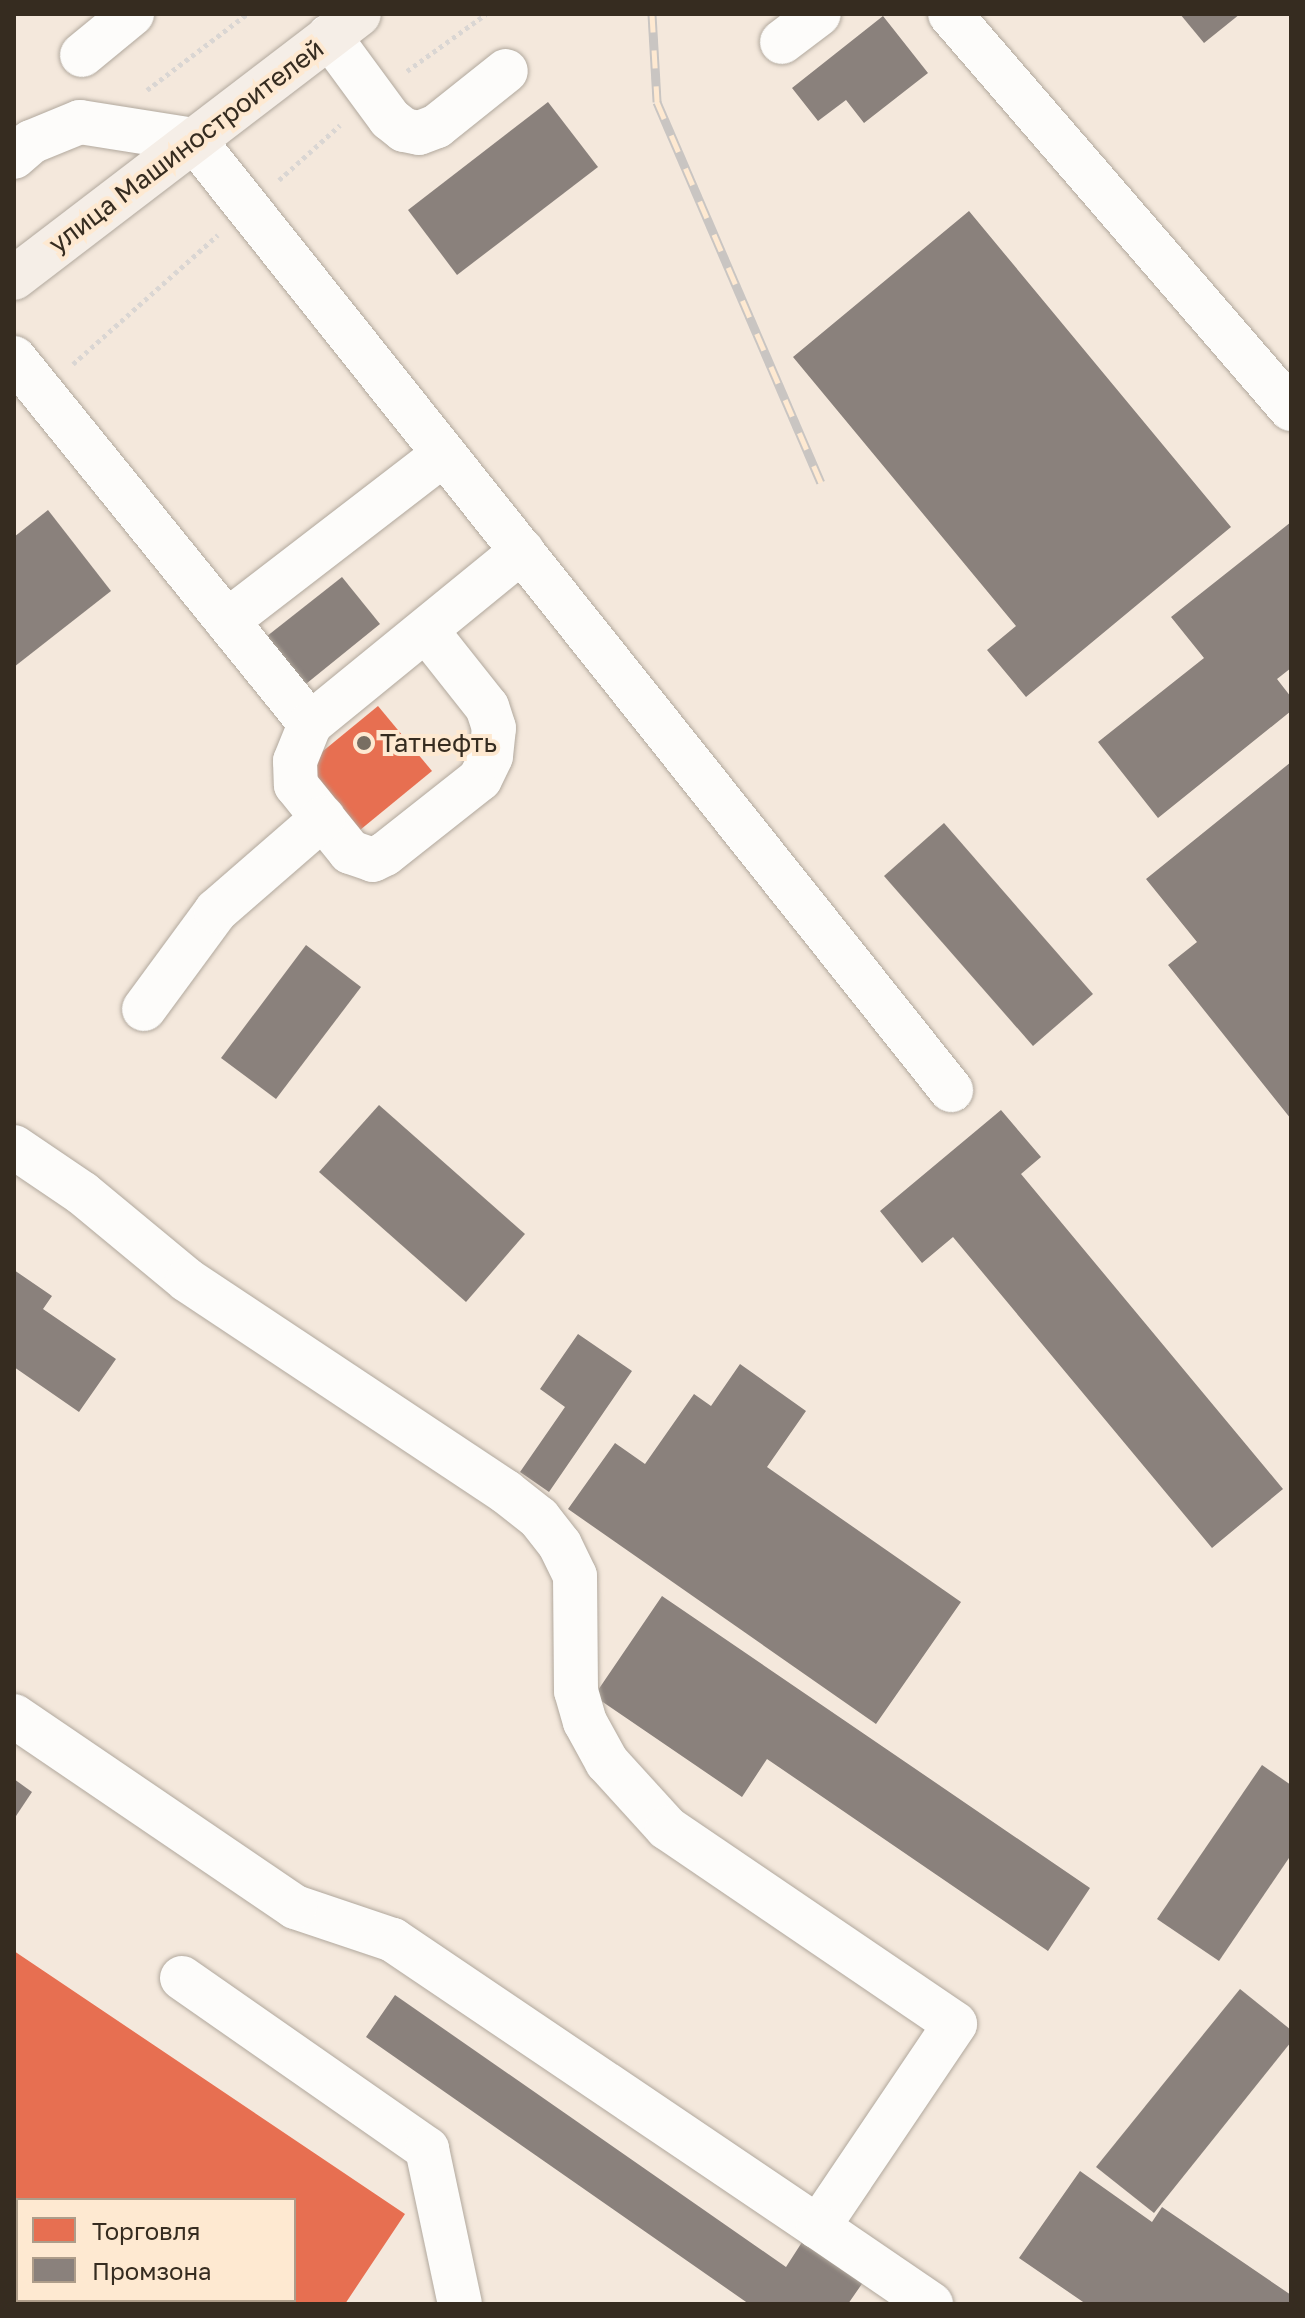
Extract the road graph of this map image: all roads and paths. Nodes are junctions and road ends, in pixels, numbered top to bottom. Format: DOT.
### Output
graph roads {
  1 [pos="132,14"];
  2 [pos="247,14"];
  3 [pos="819,14"];
  4 [pos="950,14"];
  5 [pos="344,25"];
  6 [pos="782,42"];
  7 [pos="82,55"];
  8 [pos="506,71"];
  9 [pos="102,124"];
  10 [pos="194,140"];
  11 [pos="14,157"];
  12 [pos="14,278"];
  13 [pos="14,358"];
  14 [pos="1291,409"];
  15 [pos="444,454"];
  16 [pos="522,551"];
  17 [pos="227,621"];
  18 [pos="426,630"];
  19 [pos="310,724"];
  20 [pos="323,818"];
  21 [pos="144,1009"];
  22 [pos="951,1090"];
  23 [pos="14,1147"];
  24 [pos="14,1716"];
  25 [pos="182,1978"];
  26 [pos="818,2227"];
  27 [pos="14,2301"];
  28 [pos="19,2304"];
  29 [pos="460,2304"];
  30 [pos="931,2304"];
  1 -- 7 [label="lane"];
  2 -- 9 [label="path"];
  3 -- 6 [label="lane"];
  4 -- 14 [label="lane"];
  5 -- 8 [label="lane"];
  5 -- 10 [label="main road, улица Машиностроителей"];
  9 -- 10 [label="lane"];
  9 -- 11 [label="lane"];
  10 -- 12 [label="main road, улица Машиностроителей"];
  10 -- 15 [label="lane"];
  13 -- 17 [label="lane"];
  15 -- 16 [label="lane"];
  15 -- 17 [label="lane"];
  16 -- 18 [label="lane"];
  16 -- 22 [label="lane"];
  17 -- 19 [label="lane"];
  18 -- 19 [label="lane"];
  18 -- 20 [label="lane"];
  19 -- 20 [label="lane"];
  20 -- 21 [label="lane"];
  23 -- 26 [label="lane"];
  24 -- 26 [label="lane"];
  25 -- 29 [label="lane"];
  26 -- 30 [label="lane"];
  27 -- 28 [label="lane"];
}
